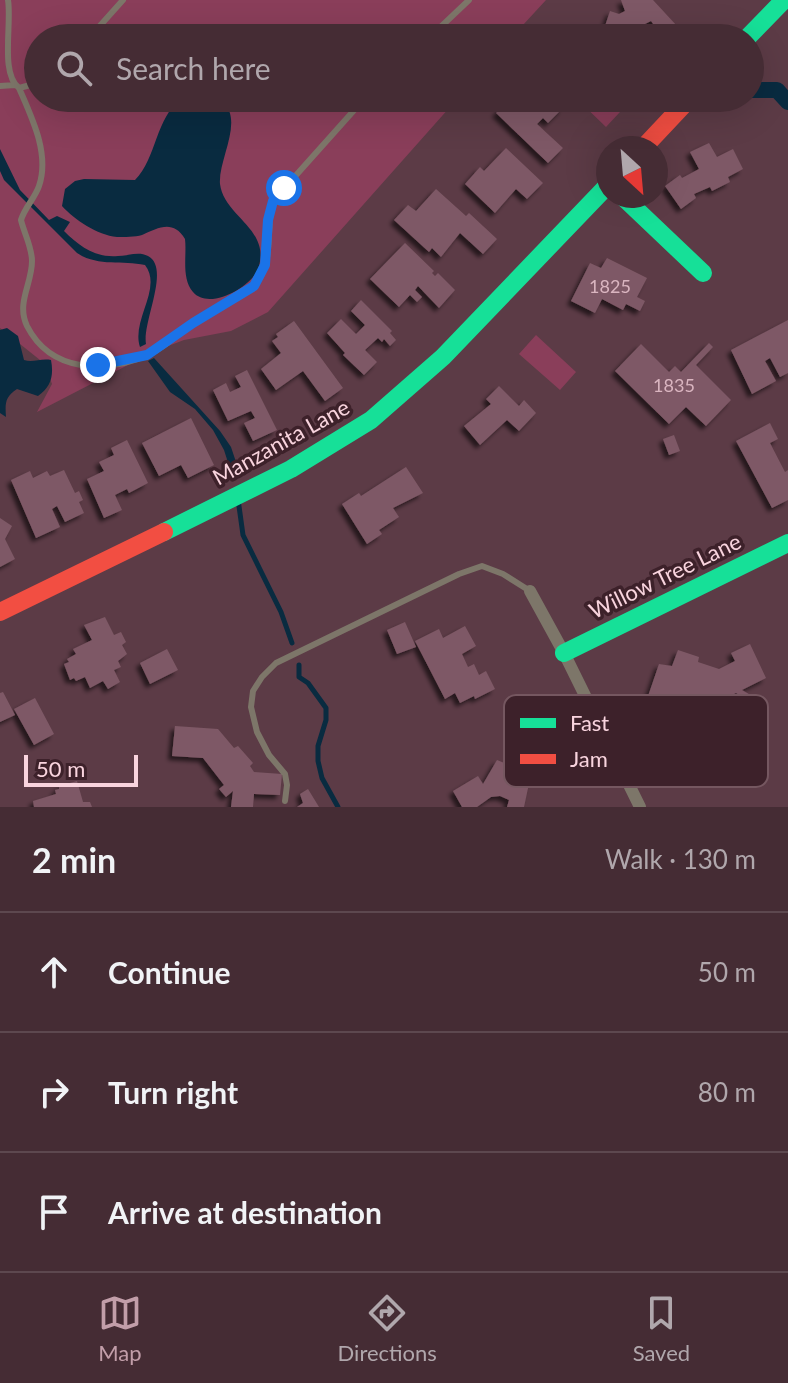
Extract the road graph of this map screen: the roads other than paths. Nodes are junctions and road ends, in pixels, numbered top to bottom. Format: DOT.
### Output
graph roads {
  1 [pos="8,0"];
  2 [pos="123,0"];
  3 [pos="469,0"];
  4 [pos="784,0"];
  5 [pos="102,24"];
  6 [pos="444,24"];
  7 [pos="761,24"];
  8 [pos="0,86"];
  9 [pos="24,86"];
  10 [pos="17,87"];
  11 [pos="24,105"];
  12 [pos="27,112"];
  13 [pos="352,112"];
  14 [pos="677,112"];
  15 [pos="654,136"];
  16 [pos="596,198"];
  17 [pos="635,208"];
  18 [pos="703,273"];
  19 [pos="788,543"];
  20 [pos="530,591"];
  21 [pos="0,612"];
  22 [pos="564,653"];
  23 [pos="585,695"];
  24 [pos="630,787"];
  25 [pos="285,801"];
  26 [pos="640,807"];
  1 -- 10 [label="lane"];
  2 -- 5 [label="lane"];
  3 -- 6 [label="lane"];
  4 -- 7 [label="street"];
  8 -- 10 [label="lane"];
  9 -- 10 [label="lane"];
  10 -- 11 [label="lane"];
  12 -- 13 [label="lane"];
  14 -- 15 [label="street"];
  16 -- 21 [label="street, Manzanita Lane"];
  17 -- 18 [label="street"];
  19 -- 22 [label="street, Willow Tree Lane"];
  20 -- 22 [label="street"];
  20 -- 25 [label="lane"];
  22 -- 23 [label="street"];
  24 -- 26 [label="street"];
}
